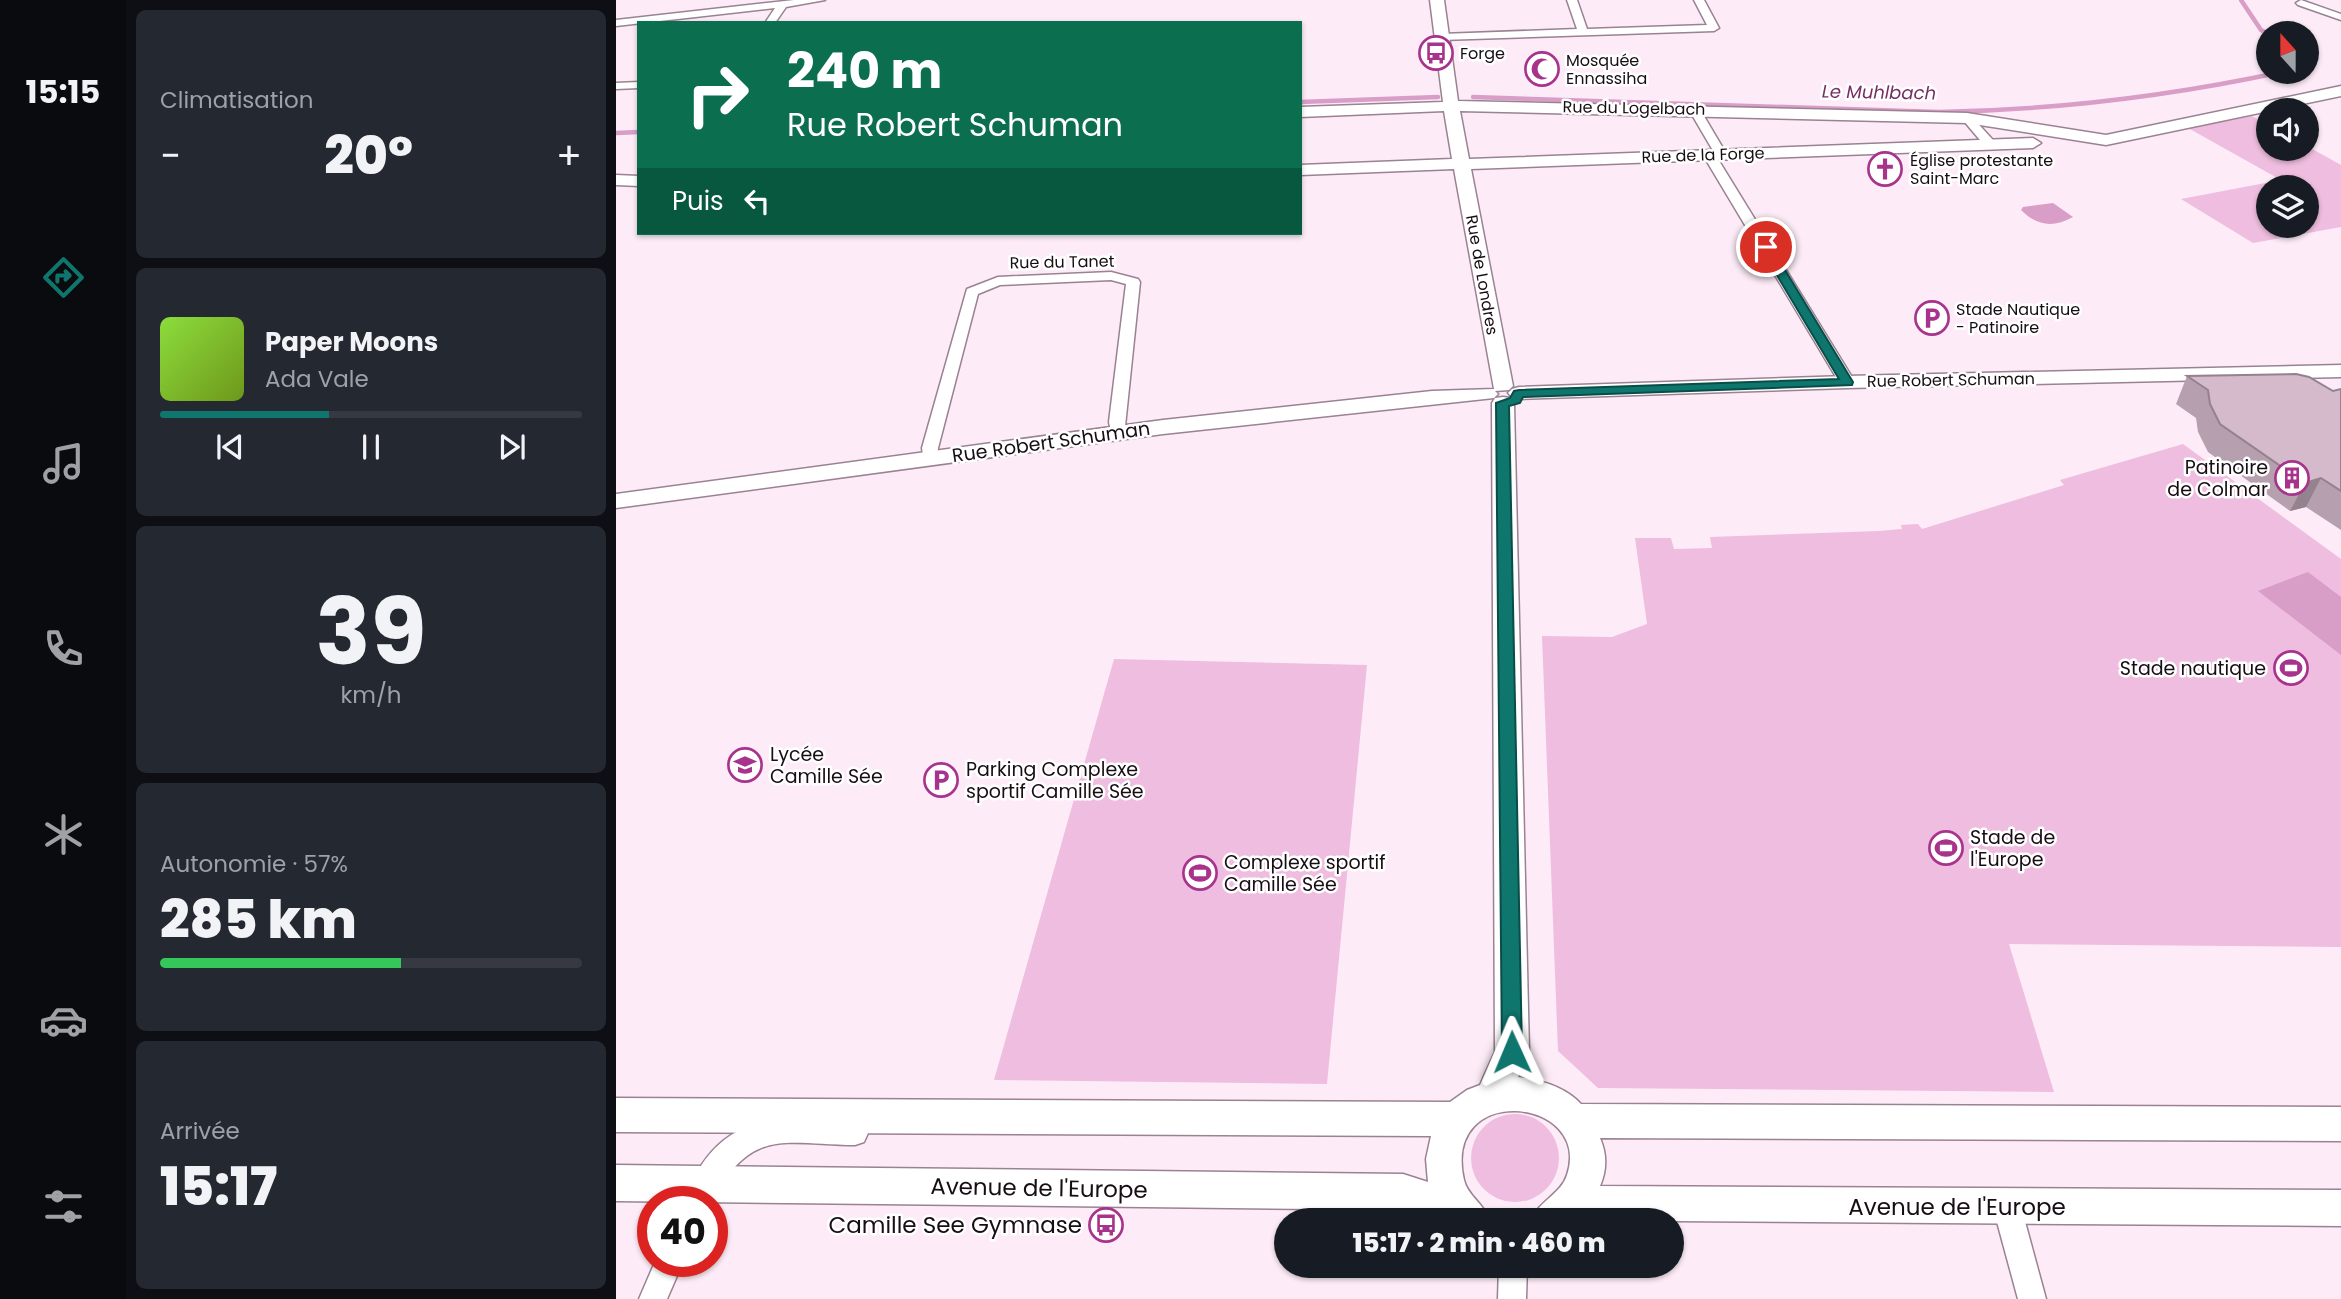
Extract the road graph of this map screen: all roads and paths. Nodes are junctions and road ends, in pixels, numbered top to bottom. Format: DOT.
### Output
graph roads {
  1 [pos="820,0"];
  2 [pos="1437,0"];
  3 [pos="1572,0"];
  4 [pos="1699,0"];
  5 [pos="2307,1"];
  6 [pos="782,5"];
  7 [pos="2341,17"];
  8 [pos="641,21"];
  9 [pos="771,21"];
  10 [pos="637,22"];
  11 [pos="617,24"];
  12 [pos="1583,32"];
  13 [pos="1441,37"];
  14 [pos="637,85"];
  15 [pos="616,86"];
  16 [pos="2341,91"];
  17 [pos="1451,106"];
  18 [pos="1694,108"];
  19 [pos="1302,112"];
  20 [pos="1967,118"];
  21 [pos="2106,139"];
  22 [pos="1989,143"];
  23 [pos="1715,155"];
  24 [pos="1462,164"];
  25 [pos="1302,170"];
  26 [pos="616,180"];
  27 [pos="637,181"];
  28 [pos="2341,371"];
  29 [pos="1847,382"];
  30 [pos="1503,394"];
  31 [pos="1118,433"];
  32 [pos="930,458"];
  33 [pos="616,501"];
  34 [pos="1512,1052"];
  35 [pos="1494,1094"];
  36 [pos="1533,1094"];
  37 [pos="616,1115"];
  38 [pos="944,1116"];
  39 [pos="1458,1119"];
  40 [pos="1575,1121"];
  41 [pos="2341,1124"];
  42 [pos="616,1183"];
  43 [pos="642,1186"];
  44 [pos="706,1186"];
  45 [pos="728,1193"];
  46 [pos="2007,1207"];
  47 [pos="1448,1208"];
  48 [pos="1462,1208"];
  49 [pos="1565,1208"];
  50 [pos="2341,1209"];
  51 [pos="1684,1211"];
  52 [pos="663,1277"];
  53 [pos="1513,1278"];
  54 [pos="653,1299"];
  55 [pos="1512,1299"];
  56 [pos="2032,1299"];
  1 -- 6 [label="street"];
  2 -- 13 [label="street"];
  3 -- 12 [label="street"];
  4 -- 12 [label="street"];
  5 -- 7 [label="street"];
  6 -- 8 [label="street"];
  6 -- 9 [label="street"];
  10 -- 11 [label="street"];
  12 -- 13 [label="street"];
  13 -- 17 [label="street"];
  14 -- 15 [label="street"];
  16 -- 21 [label="street, Rue du Logelbach"];
  17 -- 18 [label="street, Rue du Logelbach"];
  17 -- 19 [label="street, Rue du Logelbach"];
  17 -- 24 [label="street"];
  18 -- 20 [label="street, Rue du Logelbach"];
  18 -- 23 [label="street"];
  20 -- 21 [label="street, Rue du Logelbach"];
  20 -- 22 [label="street"];
  21 -- 22 [label="street, Rue de la Forge"];
  22 -- 23 [label="street, Rue de la Forge"];
  23 -- 24 [label="street, Rue de la Forge"];
  23 -- 29 [label="street"];
  24 -- 25 [label="street, Rue de la Forge"];
  24 -- 30 [label="street, Rue de Londres"];
  26 -- 27 [label="street"];
  28 -- 29 [label="street, Rue Robert Schuman"];
  29 -- 30 [label="street, Rue Robert Schuman"];
  30 -- 31 [label="street, Rue Robert Schuman"];
  30 -- 34 [label="street, Rue de Londres"];
  31 -- 32 [label="street, Rue Robert Schuman"];
  31 -- 32 [label="street, Rue du Tanet"];
  32 -- 33 [label="street, Rue Robert Schuman"];
  34 -- 35 [label="street, Rue de Londres"];
  34 -- 36 [label="street, Rue de Londres"];
  35 -- 36 [label="street"];
  35 -- 39 [label="street"];
  36 -- 40 [label="street"];
  37 -- 38 [label="street"];
  38 -- 39 [label="street"];
  38 -- 44 [label="street"];
  39 -- 48 [label="street"];
  40 -- 41 [label="street"];
  40 -- 49 [label="street"];
  42 -- 43 [label="street, Avenue de l'Europe"];
  45 -- 47 [label="street, Avenue de l'Europe"];
  46 -- 50 [label="street, Avenue de l'Europe"];
  46 -- 51 [label="street, Avenue de l'Europe"];
  46 -- 56 [label="street"];
  52 -- 54 [label="street"];
  53 -- 55 [label="street"];
}
